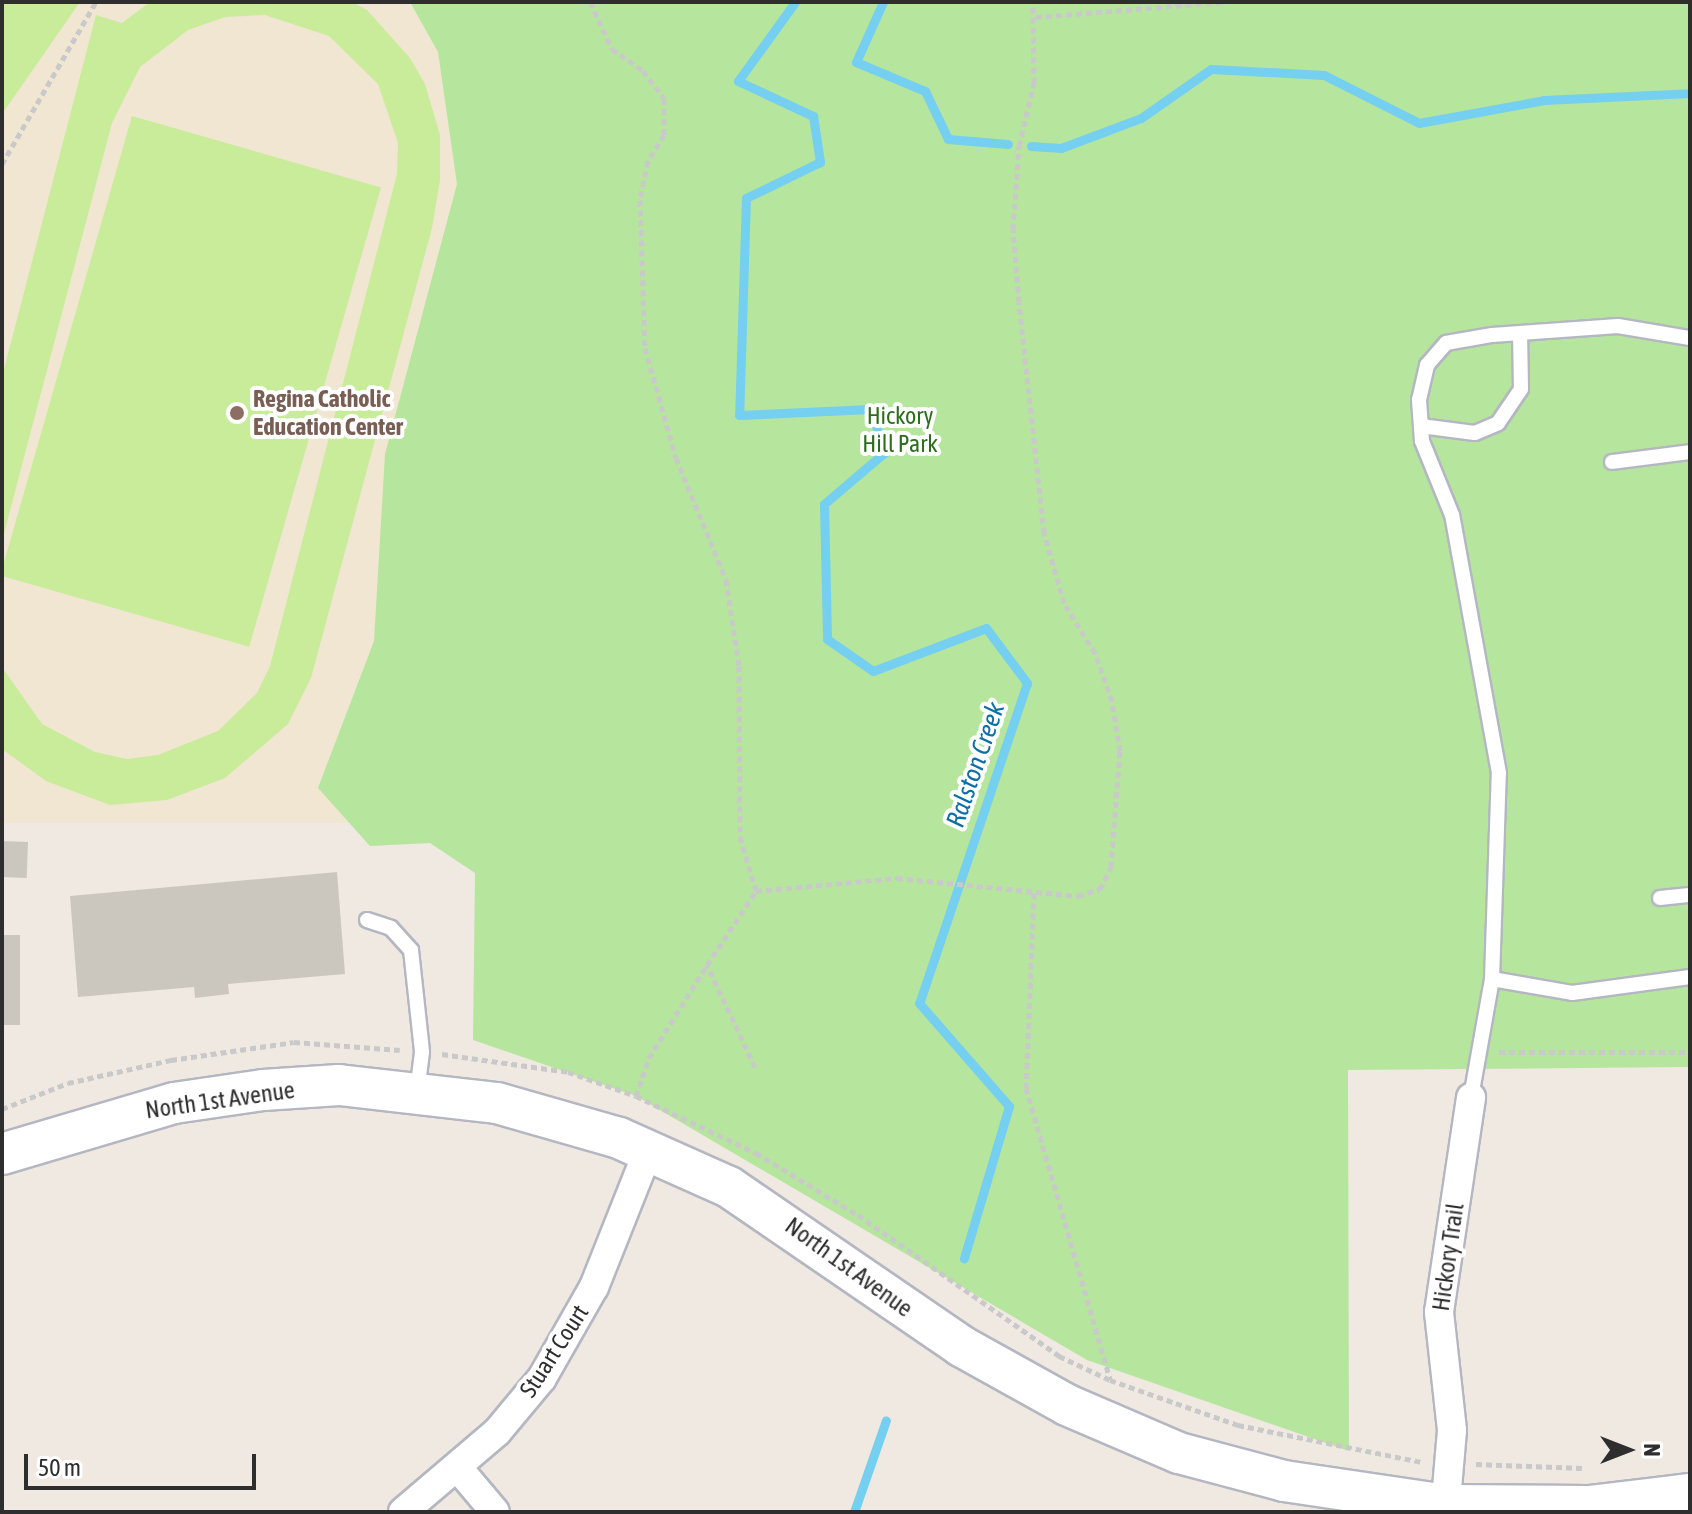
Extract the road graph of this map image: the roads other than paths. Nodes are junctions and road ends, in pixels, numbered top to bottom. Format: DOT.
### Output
graph roads {
  1 [pos="1520,334"];
  2 [pos="1690,338"];
  3 [pos="1421,426"];
  4 [pos="1690,452"];
  5 [pos="1612,462"];
  6 [pos="1690,895"];
  7 [pos="1660,898"];
  8 [pos="367,920"];
  9 [pos="1690,977"];
  10 [pos="1492,979"];
  11 [pos="416,1091"];
  12 [pos="1471,1097"];
  13 [pos="649,1149"];
  14 [pos="2,1154"];
  15 [pos="458,1468"];
  16 [pos="1690,1494"];
  17 [pos="1446,1508"];
  18 [pos="403,1512"];
  19 [pos="495,1512"];
  1 -- 2 [label="lane"];
  1 -- 3 [label="lane"];
  1 -- 3 [label="lane"];
  3 -- 10 [label="lane"];
  4 -- 5 [label="lane"];
  6 -- 7 [label="lane"];
  8 -- 11 [label="lane"];
  9 -- 10 [label="lane"];
  10 -- 12 [label="lane"];
  11 -- 13 [label="main road, North 1st Avenue"];
  11 -- 14 [label="main road, North 1st Avenue"];
  12 -- 17 [label="street, Hickory Trail"];
  13 -- 15 [label="street, Stuart Court"];
  13 -- 17 [label="main road, North 1st Avenue"];
  15 -- 18 [label="street, Stuart Court"];
  15 -- 19 [label="street"];
  16 -- 17 [label="main road, North 1st Avenue"];
}
